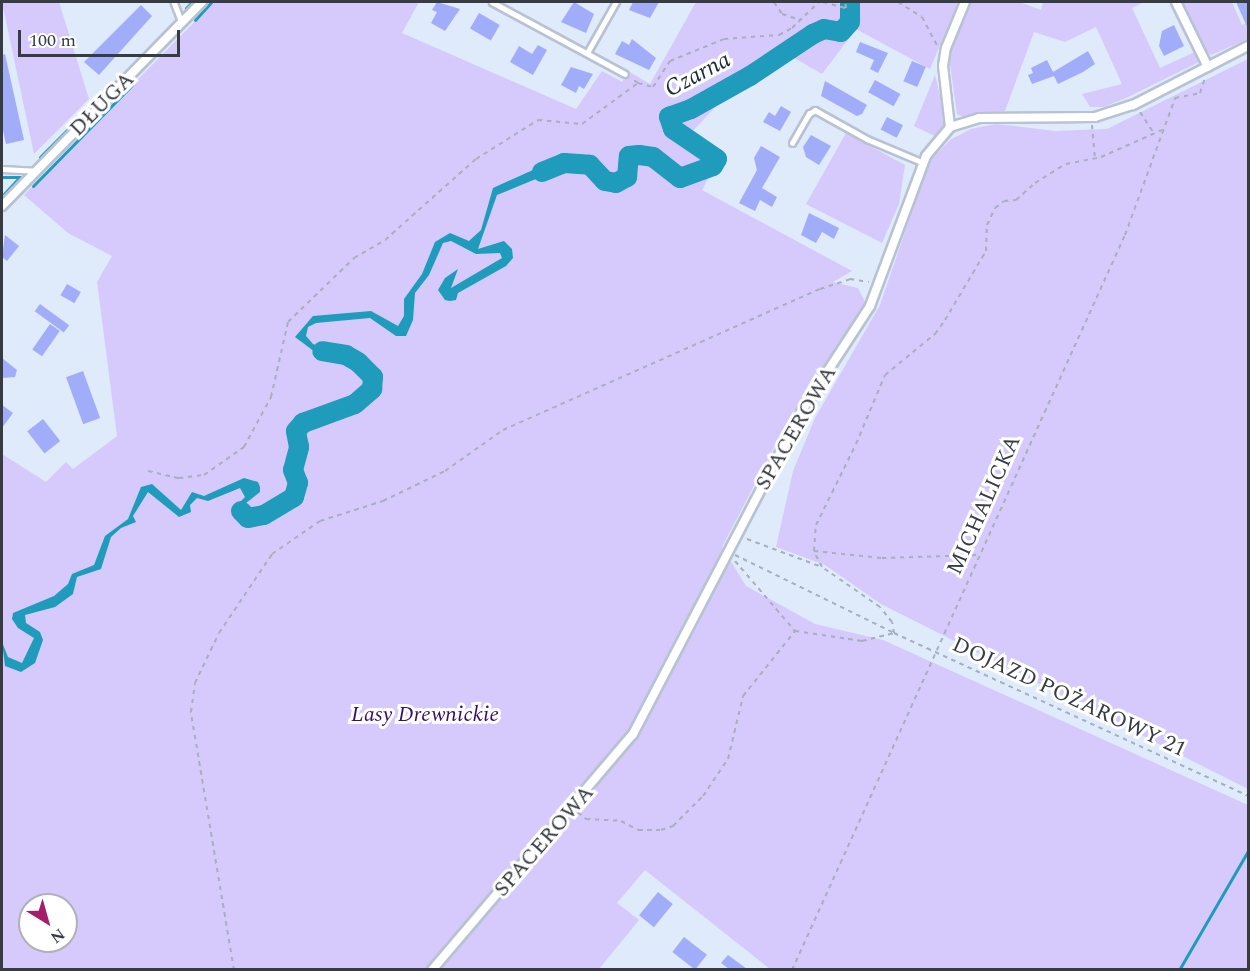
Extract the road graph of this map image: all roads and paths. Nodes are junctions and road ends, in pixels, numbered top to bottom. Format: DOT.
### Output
graph roads {
  1 [pos="174,2"];
  2 [pos="202,2"];
  3 [pos="492,2"];
  4 [pos="616,2"];
  5 [pos="774,2"];
  6 [pos="821,2"];
  7 [pos="845,2"];
  8 [pos="898,2"];
  9 [pos="965,2"];
  10 [pos="1176,2"];
  11 [pos="801,20"];
  12 [pos="182,23"];
  13 [pos="1248,46"];
  14 [pos="945,48"];
  15 [pos="586,53"];
  16 [pos="1208,67"];
  17 [pos="625,74"];
  18 [pos="638,83"];
  19 [pos="1133,105"];
  20 [pos="1087,117"];
  21 [pos="950,127"];
  22 [pos="1162,130"];
  23 [pos="1153,132"];
  24 [pos="792,142"];
  25 [pos="1095,158"];
  26 [pos="924,163"];
  27 [pos="2,169"];
  28 [pos="36,171"];
  29 [pos="2,206"];
  30 [pos="878,283"];
  31 [pos="148,471"];
  32 [pos="738,534"];
  33 [pos="729,551"];
  34 [pos="814,551"];
  35 [pos="978,555"];
  36 [pos="747,561"];
  37 [pos="822,567"];
  38 [pos="795,631"];
  39 [pos="894,633"];
  40 [pos="933,651"];
  41 [pos="1248,796"];
  42 [pos="574,808"];
  43 [pos="234,969"];
  44 [pos="432,969"];
  45 [pos="792,969"];
  1 -- 12 [label="lane"];
  2 -- 12 [label="street, DŁUGA"];
  3 -- 15 [label="lane"];
  4 -- 15 [label="lane"];
  5 -- 11 [label="path"];
  6 -- 7 [label="path"];
  6 -- 11 [label="path"];
  8 -- 14 [label="path"];
  9 -- 14 [label="street"];
  10 -- 16 [label="street"];
  11 -- 18 [label="path"];
  12 -- 28 [label="street, DŁUGA"];
  13 -- 16 [label="street"];
  14 -- 21 [label="street"];
  15 -- 17 [label="lane"];
  16 -- 19 [label="street"];
  16 -- 22 [label="path, MICHALICKA"];
  17 -- 18 [label="path"];
  18 -- 31 [label="path"];
  19 -- 20 [label="street"];
  19 -- 23 [label="path"];
  20 -- 21 [label="street"];
  20 -- 25 [label="path"];
  21 -- 26 [label="street, SPACEROWA"];
  22 -- 23 [label="path"];
  22 -- 35 [label="path, MICHALICKA"];
  23 -- 25 [label="path"];
  24 -- 26 [label="lane"];
  25 -- 34 [label="path"];
  26 -- 30 [label="street, SPACEROWA"];
  27 -- 28 [label="lane"];
  28 -- 29 [label="street, DŁUGA"];
  30 -- 32 [label="street, SPACEROWA"];
  30 -- 43 [label="path"];
  32 -- 33 [label="street, SPACEROWA"];
  32 -- 37 [label="path"];
  33 -- 38 [label="path"];
  33 -- 42 [label="street, SPACEROWA"];
  34 -- 35 [label="path"];
  34 -- 37 [label="path"];
  35 -- 40 [label="path, MICHALICKA"];
  36 -- 39 [label="path, DOJAZD POŻAROWY 21"];
  37 -- 39 [label="path"];
  38 -- 39 [label="path"];
  38 -- 42 [label="path"];
  39 -- 40 [label="path, DOJAZD POŻAROWY 21"];
  40 -- 41 [label="path, DOJAZD POŻAROWY 21"];
  40 -- 45 [label="path, MICHALICKA"];
  42 -- 44 [label="street, SPACEROWA"];
}
